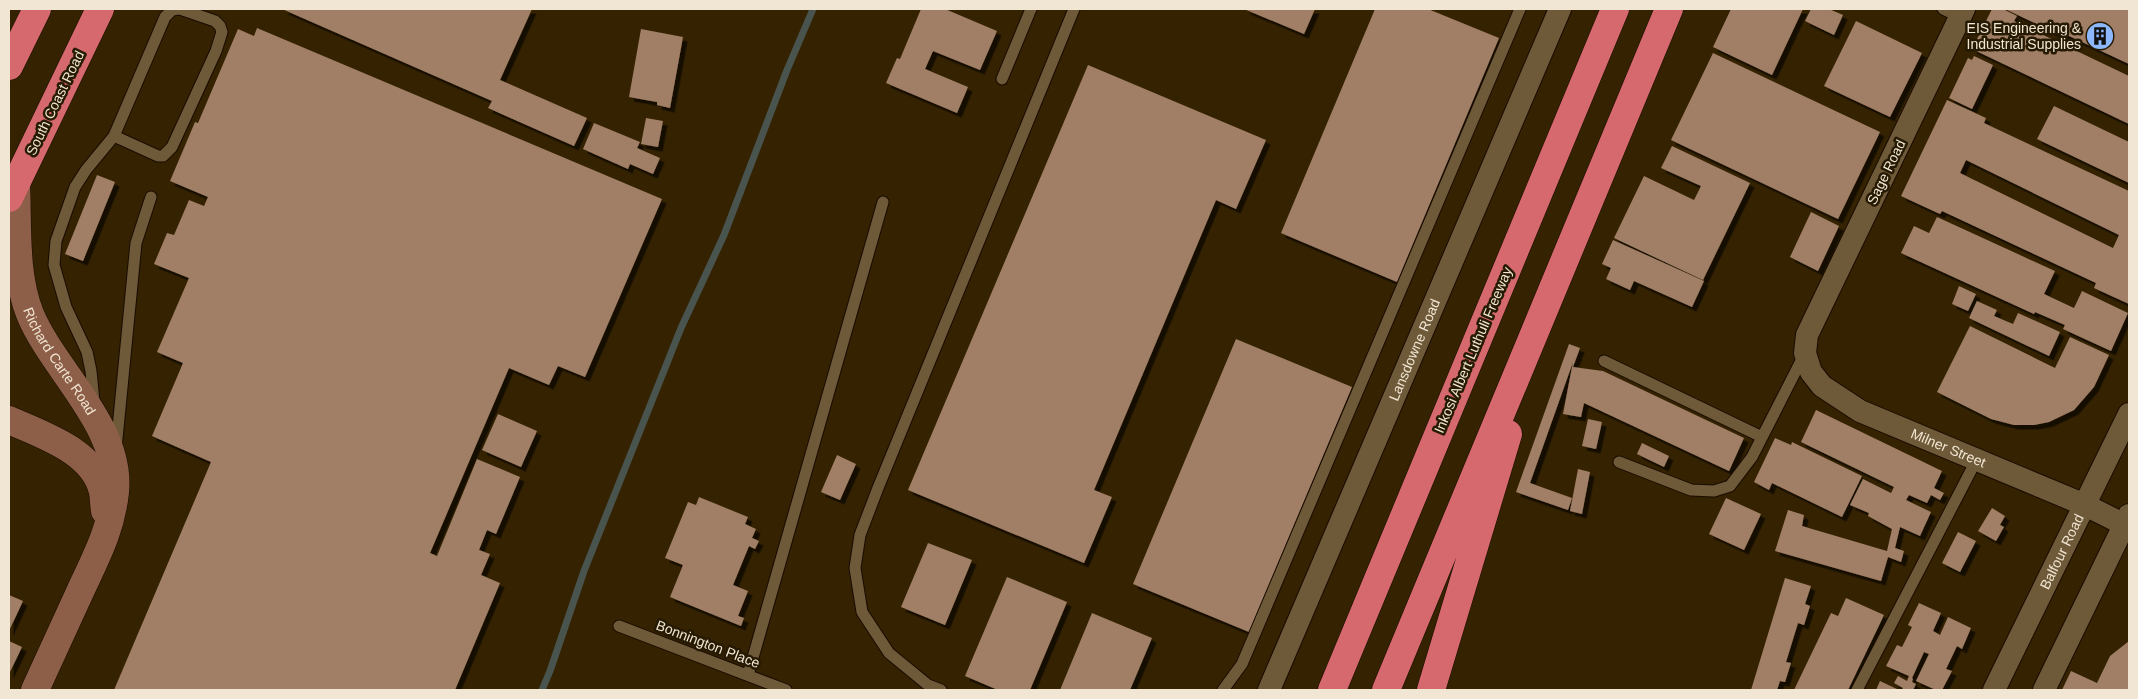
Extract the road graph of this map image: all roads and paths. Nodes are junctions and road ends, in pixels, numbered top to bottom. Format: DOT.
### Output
graph roads {
  1 [pos="37,9"];
  2 [pos="100,9"];
  3 [pos="180,9"];
  4 [pos="1031,9"];
  5 [pos="1074,9"];
  6 [pos="1520,9"];
  7 [pos="1560,9"];
  8 [pos="1615,9"];
  9 [pos="1669,9"];
  10 [pos="1956,12"];
  11 [pos="9,66"];
  12 [pos="1002,79"];
  13 [pos="114,136"];
  14 [pos="12,190"];
  15 [pos="151,197"];
  16 [pos="883,202"];
  17 [pos="1552,286"];
  18 [pos="1806,344"];
  19 [pos="1604,362"];
  20 [pos="2129,414"];
  21 [pos="95,419"];
  22 [pos="9,420"];
  23 [pos="1762,437"];
  24 [pos="1977,459"];
  25 [pos="1619,462"];
  26 [pos="114,468"];
  27 [pos="2085,505"];
  28 [pos="2128,523"];
  29 [pos="108,532"];
  30 [pos="620,626"];
  31 [pos="748,675"];
  32 [pos="1337,679"];
  33 [pos="35,690"];
  34 [pos="786,690"];
  35 [pos="941,690"];
  36 [pos="1223,690"];
  37 [pos="1269,690"];
  38 [pos="1327,690"];
  39 [pos="1386,690"];
  40 [pos="1431,690"];
  41 [pos="1857,690"];
  42 [pos="1994,690"];
  43 [pos="2044,690"];
  1 -- 11 [label="highway"];
  2 -- 14 [label="highway, South Coast Road"];
  3 -- 13 [label="lane"];
  3 -- 13 [label="lane"];
  4 -- 12 [label="lane"];
  5 -- 35 [label="lane"];
  6 -- 36 [label="lane"];
  7 -- 37 [label="street, Lansdowne Road"];
  8 -- 32 [label="highway, Inkosi Albert Luthuli Freeway"];
  9 -- 17 [label="highway"];
  10 -- 18 [label="street, Sage Road"];
  13 -- 21 [label="lane"];
  14 -- 21 [label="street, Richard Carte Road"];
  15 -- 26 [label="lane"];
  16 -- 31 [label="lane"];
  17 -- 39 [label="highway"];
  17 -- 40 [label="highway"];
  18 -- 23 [label="lane"];
  18 -- 24 [label="street, Milner Street"];
  19 -- 23 [label="lane"];
  20 -- 27 [label="street, Balfour Road"];
  21 -- 26 [label="street, Richard Carte Road"];
  22 -- 29 [label="street"];
  23 -- 25 [label="lane"];
  24 -- 27 [label="street, Milner Street"];
  24 -- 41 [label="lane"];
  26 -- 29 [label="street, Richard Carte Road"];
  27 -- 28 [label="street, Milner Street"];
  27 -- 42 [label="street, Balfour Road"];
  28 -- 43 [label="street"];
  29 -- 33 [label="street, Richard Carte Road"];
  30 -- 31 [label="lane, Bonnington Place"];
  31 -- 34 [label="lane, Bonnington Place"];
  32 -- 38 [label="highway, Inkosi Albert Luthuli Freeway"];
}
